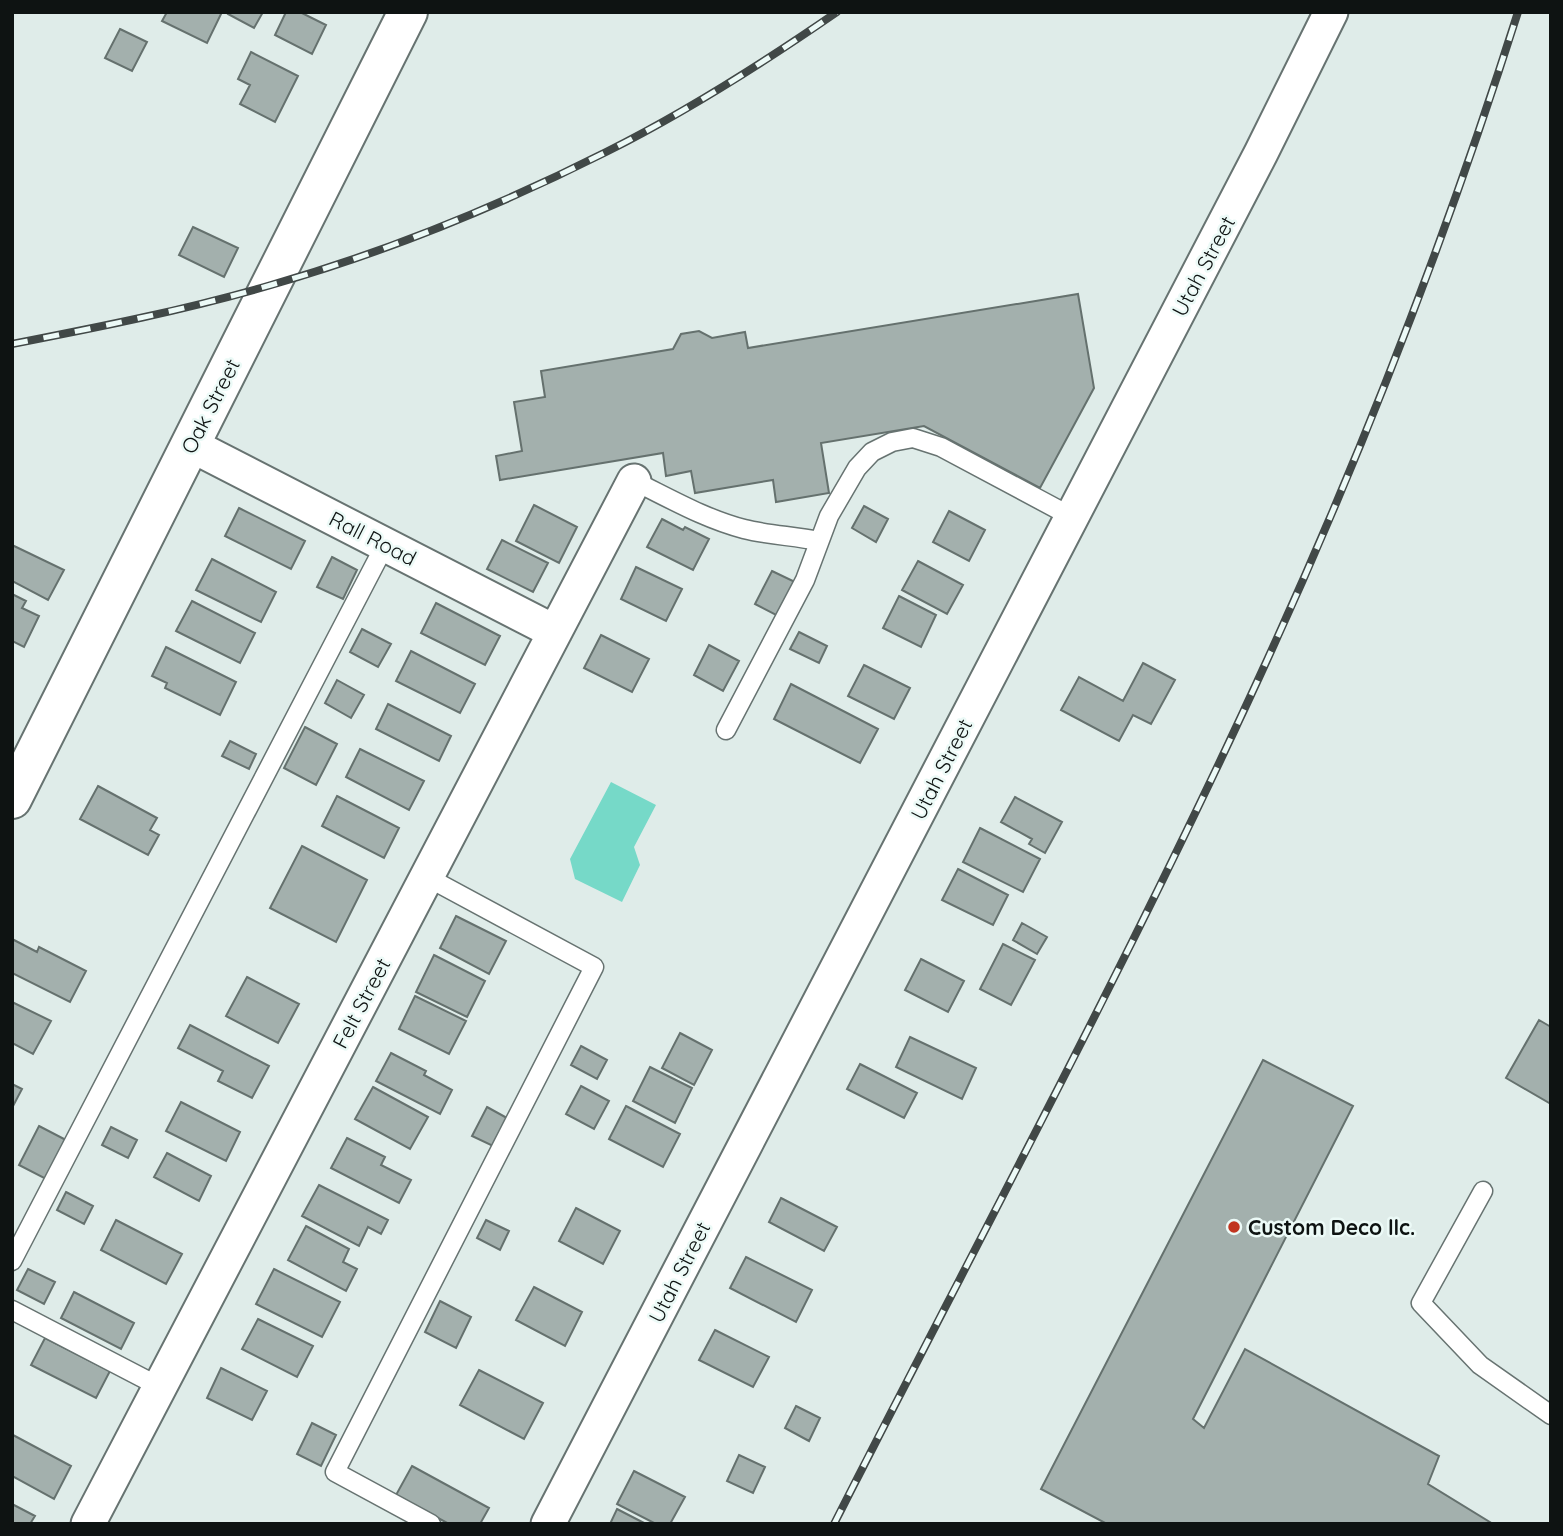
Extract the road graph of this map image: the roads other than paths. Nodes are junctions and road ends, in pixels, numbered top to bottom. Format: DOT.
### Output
graph roads {
  1 [pos="1331,12"];
  2 [pos="401,15"];
  3 [pos="191,445"];
  4 [pos="634,481"];
  5 [pos="1072,517"];
  6 [pos="818,541"];
  7 [pos="385,545"];
  8 [pos="555,632"];
  9 [pos="726,730"];
  10 [pos="12,799"];
  11 [pos="427,877"];
  12 [pos="1483,1191"];
  13 [pos="12,1261"];
  14 [pos="12,1310"];
  15 [pos="160,1387"];
  16 [pos="1551,1415"];
  17 [pos="88,1524"];
  18 [pos="431,1524"];
  19 [pos="548,1524"];
  1 -- 5 [label="street, Utah Street"];
  2 -- 3 [label="street, Oak Street"];
  3 -- 7 [label="street, Rall Road"];
  3 -- 10 [label="street, Oak Street"];
  4 -- 6 [label="lane"];
  4 -- 8 [label="street, Felt Street"];
  5 -- 6 [label="lane"];
  5 -- 19 [label="street, Utah Street"];
  6 -- 9 [label="lane"];
  7 -- 8 [label="street, Rall Road"];
  7 -- 13 [label="lane"];
  8 -- 11 [label="street, Felt Street"];
  11 -- 15 [label="street, Felt Street"];
  11 -- 18 [label="lane"];
  12 -- 16 [label="lane"];
  14 -- 15 [label="lane"];
  15 -- 17 [label="street, Felt Street"];
}
